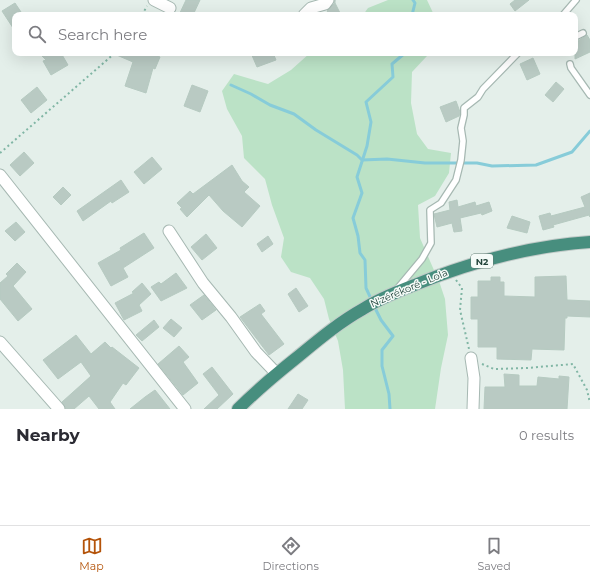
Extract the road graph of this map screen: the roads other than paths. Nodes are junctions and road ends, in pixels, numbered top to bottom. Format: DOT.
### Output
graph roads {
  1 [pos="154,0"];
  2 [pos="328,0"];
  3 [pos="576,0"];
  4 [pos="170,8"];
  5 [pos="307,12"];
  6 [pos="566,12"];
  7 [pos="583,33"];
  8 [pos="578,36"];
  9 [pos="515,56"];
  10 [pos="570,64"];
  11 [pos="590,95"];
  12 [pos="0,175"];
  13 [pos="169,231"];
  14 [pos="590,242"];
  15 [pos="393,293"];
  16 [pos="0,342"];
  17 [pos="471,358"];
  18 [pos="277,374"];
  19 [pos="59,409"];
  20 [pos="185,409"];
  21 [pos="238,409"];
  22 [pos="473,409"];
  1 -- 4 [label="street"];
  2 -- 5 [label="street"];
  3 -- 6 [label="lane"];
  7 -- 8 [label="lane"];
  9 -- 15 [label="lane"];
  10 -- 11 [label="lane"];
  12 -- 20 [label="street"];
  13 -- 18 [label="street"];
  14 -- 15 [label="highway, N'zérékoré - Lola / N2"];
  15 -- 18 [label="highway, N'zérékoré - Lola / N2"];
  16 -- 19 [label="street"];
  17 -- 22 [label="street"];
  18 -- 21 [label="highway, N'zérékoré - Lola / N2"];
}
